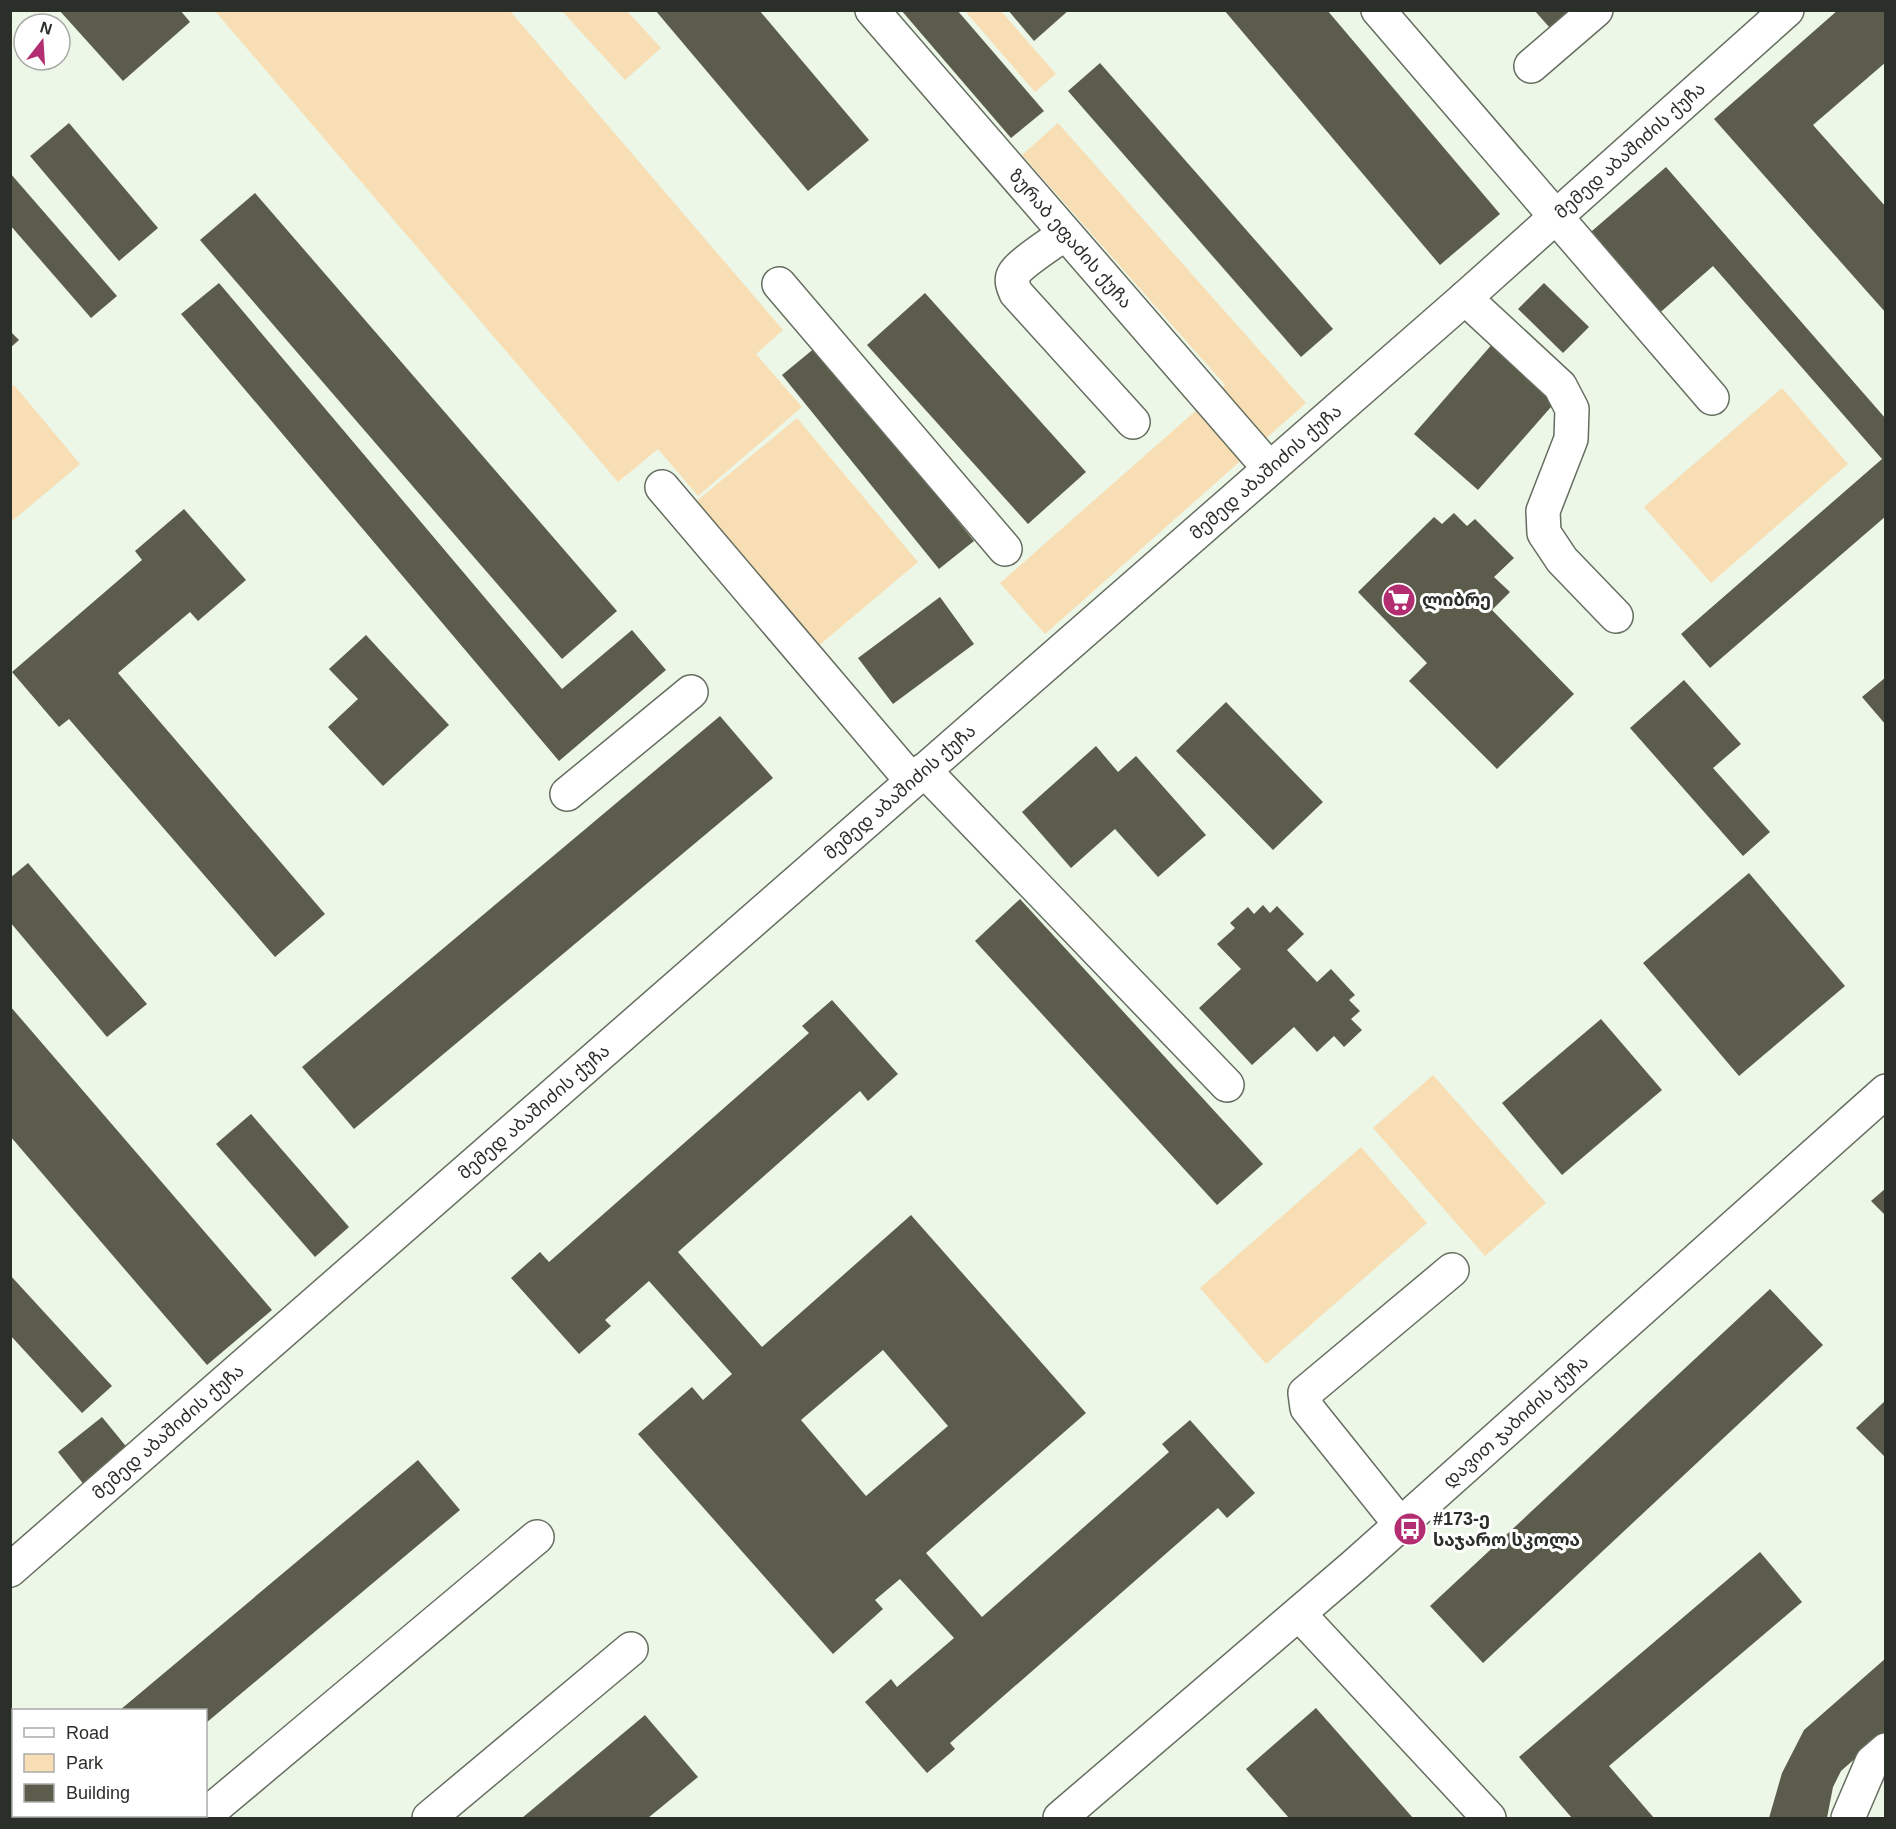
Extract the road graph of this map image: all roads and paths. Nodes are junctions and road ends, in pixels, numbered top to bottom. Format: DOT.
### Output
graph roads {
  1 [pos="872,10"];
  2 [pos="1378,10"];
  3 [pos="1596,10"];
  4 [pos="1787,10"];
  5 [pos="1531,66"];
  6 [pos="1556,216"];
  7 [pos="1064,234"];
  8 [pos="779,284"];
  9 [pos="1465,298"];
  10 [pos="1712,398"];
  11 [pos="1133,422"];
  12 [pos="1269,468"];
  13 [pos="662,487"];
  14 [pos="1005,549"];
  15 [pos="1616,616"];
  16 [pos="691,692"];
  17 [pos="918,776"];
  18 [pos="567,794"];
  19 [pos="1227,1085"];
  20 [pos="1886,1091"];
  21 [pos="1452,1270"];
  22 [pos="1400,1524"];
  23 [pos="537,1537"];
  24 [pos="10,1570"];
  25 [pos="1299,1614"];
  26 [pos="631,1649"];
  27 [pos="1886,1750"];
  28 [pos="207,1814"];
  29 [pos="429,1818"];
  30 [pos="1060,1818"];
  31 [pos="1489,1818"];
  32 [pos="1848,1818"];
  1 -- 7 [label="street, ზურაბ ეფაძის ქუჩა"];
  2 -- 6 [label="street"];
  3 -- 5 [label="street"];
  4 -- 6 [label="street, მემედ აბაშიძის ქუჩა"];
  6 -- 9 [label="street, მემედ აბაშიძის ქუჩა"];
  6 -- 10 [label="street"];
  7 -- 11 [label="street"];
  7 -- 12 [label="street, ზურაბ ეფაძის ქუჩა"];
  8 -- 14 [label="street"];
  9 -- 12 [label="street, მემედ აბაშიძის ქუჩა"];
  9 -- 15 [label="street"];
  12 -- 17 [label="street, მემედ აბაშიძის ქუჩა"];
  13 -- 17 [label="street"];
  16 -- 18 [label="street"];
  17 -- 19 [label="street"];
  17 -- 24 [label="street, მემედ აბაშიძის ქუჩა"];
  20 -- 22 [label="street, დავით ჯაბიძის ქუჩა"];
  21 -- 22 [label="street"];
  22 -- 25 [label="street, დავით ჯაბიძის ქუჩა"];
  23 -- 28 [label="street"];
  25 -- 30 [label="street, დავით ჯაბიძის ქუჩა"];
  25 -- 31 [label="street"];
  26 -- 29 [label="street"];
  27 -- 32 [label="street"];
}
